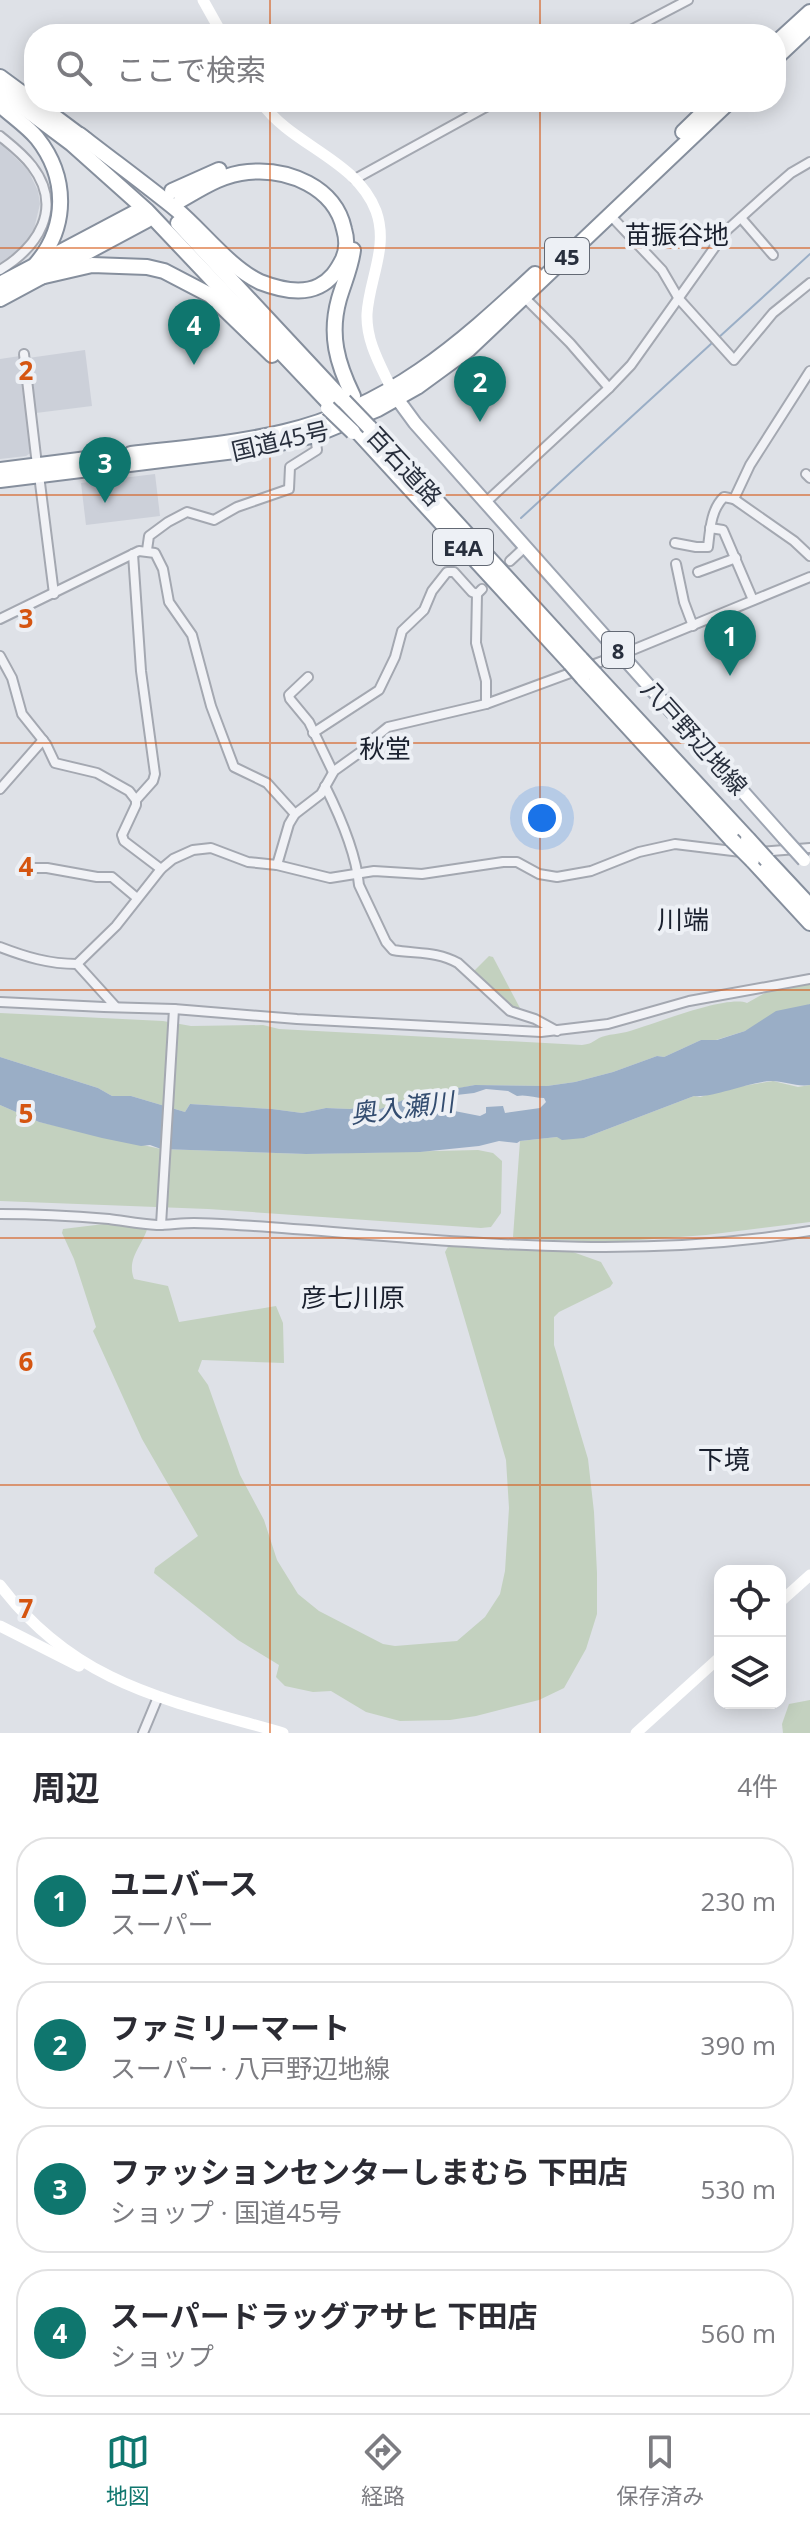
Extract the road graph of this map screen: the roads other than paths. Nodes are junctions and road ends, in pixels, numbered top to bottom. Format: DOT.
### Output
graph roads {
  1 [pos="203,0"];
  2 [pos="688,0"];
  3 [pos="810,12"];
  4 [pos="216,24"];
  5 [pos="642,24"];
  6 [pos="810,26"];
  7 [pos="786,34"];
  8 [pos="786,49"];
  9 [pos="0,77"];
  10 [pos="0,90"];
  11 [pos="24,95"];
  12 [pos="0,105"];
  13 [pos="24,108"];
  14 [pos="29,112"];
  15 [pos="48,112"];
  16 [pos="271,112"];
  17 [pos="477,112"];
  18 [pos="703,112"];
  19 [pos="718,112"];
  20 [pos="80,135"];
  21 [pos="0,136"];
  22 [pos="810,162"];
  23 [pos="355,179"];
  24 [pos="148,212"];
  25 [pos="610,215"];
  26 [pos="741,218"];
  27 [pos="773,255"];
  28 [pos="0,270"];
  29 [pos="38,271"];
  30 [pos="810,283"];
  31 [pos="0,284"];
  32 [pos="524,297"];
  33 [pos="0,299"];
  34 [pos="679,299"];
  35 [pos="24,354"];
  36 [pos="810,371"];
  37 [pos="609,388"];
  38 [pos="394,394"];
  39 [pos="339,403"];
  40 [pos="363,429"];
  41 [pos="315,435"];
  42 [pos="0,470"];
  43 [pos="38,470"];
  44 [pos="0,480"];
  45 [pos="734,499"];
  46 [pos="486,502"];
  47 [pos="710,528"];
  48 [pos="675,543"];
  49 [pos="525,547"];
  50 [pos="147,550"];
  51 [pos="133,554"];
  52 [pos="810,556"];
  53 [pos="736,558"];
  54 [pos="510,561"];
  55 [pos="676,564"];
  56 [pos="698,572"];
  57 [pos="810,577"];
  58 [pos="54,594"];
  59 [pos="753,600"];
  60 [pos="0,619"];
  61 [pos="693,626"];
  62 [pos="621,654"];
  63 [pos="0,656"];
  64 [pos="576,661"];
  65 [pos="589,676"];
  66 [pos="308,677"];
  67 [pos="486,704"];
  68 [pos="313,733"];
  69 [pos="43,740"];
  70 [pos="333,772"];
  71 [pos="325,786"];
  72 [pos="0,789"];
  73 [pos="136,800"];
  74 [pos="295,814"];
  75 [pos="808,858"];
  76 [pos="277,865"];
  77 [pos="23,868"];
  78 [pos="161,869"];
  79 [pos="358,875"];
  80 [pos="137,898"];
  81 [pos="810,906"];
  82 [pos="810,923"];
  83 [pos="0,947"];
  84 [pos="77,964"];
  85 [pos="810,979"];
  86 [pos="0,1002"];
  87 [pos="115,1006"];
  88 [pos="174,1011"];
  89 [pos="557,1031"];
  90 [pos="0,1214"];
  91 [pos="162,1222"];
  92 [pos="810,1231"];
  93 [pos="810,1575"];
  94 [pos="0,1585"];
  95 [pos="786,1597"];
  96 [pos="25,1617"];
  97 [pos="0,1626"];
  98 [pos="14,1634"];
  99 [pos="714,1662"];
  100 [pos="95,1670"];
  101 [pos="158,1697"];
  102 [pos="143,1733"];
  103 [pos="283,1733"];
  104 [pos="636,1733"];
  1 -- 4 [label="street"];
  2 -- 5 [label="street"];
  3 -- 7 [label="highway"];
  6 -- 8 [label="highway"];
  9 -- 11 [label="highway"];
  10 -- 13 [label="highway"];
  12 -- 29 [label="highway"];
  14 -- 24 [label="highway"];
  15 -- 20 [label="highway"];
  16 -- 23 [label="street"];
  17 -- 23 [label="street"];
  18 -- 38 [label="highway, 国道45号 / 45"];
  19 -- 25 [label="highway, 国道45号 / 45"];
  20 -- 24 [label="highway"];
  20 -- 39 [label="highway"];
  21 -- 28 [label="street"];
  22 -- 26 [label="street"];
  23 -- 38 [label="street"];
  24 -- 29 [label="highway"];
  24 -- 39 [label="highway"];
  25 -- 32 [label="highway, 国道45号 / 45"];
  25 -- 34 [label="street"];
  26 -- 27 [label="street"];
  26 -- 34 [label="street"];
  29 -- 31 [label="highway"];
  29 -- 33 [label="highway"];
  29 -- 39 [label="highway"];
  30 -- 34 [label="street"];
  32 -- 37 [label="street"];
  32 -- 38 [label="highway, 国道45号 / 45"];
  34 -- 37 [label="street"];
  35 -- 43 [label="street"];
  36 -- 45 [label="street"];
  37 -- 46 [label="street"];
  38 -- 41 [label="highway, 国道45号 / 45"];
  38 -- 43 [label="highway, 国道45号 / 45"];
  38 -- 46 [label="main road, 八戸野辺地線 / 8"];
  39 -- 40 [label="highway, bridge"];
  39 -- 40 [label="highway"];
  40 -- 64 [label="highway, E4A"];
  40 -- 64 [label="highway, 百石道路 / E4A"];
  41 -- 43 [label="highway, 国道45号 / 45"];
  41 -- 50 [label="street"];
  42 -- 43 [label="highway, 国道45号 / 45"];
  43 -- 44 [label="highway, 国道45号 / 45"];
  43 -- 58 [label="street"];
  45 -- 47 [label="street"];
  45 -- 52 [label="street"];
  46 -- 49 [label="main road, 八戸野辺地線 / 8"];
  47 -- 48 [label="street"];
  47 -- 53 [label="street"];
  49 -- 54 [label="street"];
  49 -- 62 [label="main road, 八戸野辺地線 / 8"];
  50 -- 51 [label="street"];
  50 -- 74 [label="street"];
  51 -- 58 [label="street"];
  51 -- 73 [label="street"];
  53 -- 56 [label="street"];
  53 -- 59 [label="street"];
  55 -- 61 [label="street"];
  57 -- 59 [label="street"];
  58 -- 60 [label="street"];
  59 -- 61 [label="street"];
  61 -- 62 [label="street"];
  62 -- 67 [label="street"];
  62 -- 75 [label="main road, 八戸野辺地線 / 8, bridge"];
  63 -- 69 [label="street"];
  64 -- 65 [label="highway, 百石道路 / E4A, bridge"];
  65 -- 81 [label="highway, 百石道路 / E4A, bridge"];
  65 -- 82 [label="highway, 百石道路 / E4A, bridge"];
  66 -- 68 [label="street"];
  67 -- 68 [label="street"];
  67 -- 70 [label="street"];
  68 -- 70 [label="street"];
  69 -- 72 [label="street"];
  69 -- 73 [label="street"];
  70 -- 71 [label="street"];
  71 -- 74 [label="street"];
  71 -- 79 [label="street"];
  73 -- 78 [label="street"];
  74 -- 76 [label="street"];
  75 -- 79 [label="street"];
  76 -- 78 [label="street"];
  76 -- 79 [label="street"];
  77 -- 80 [label="street"];
  78 -- 80 [label="street"];
  79 -- 89 [label="street"];
  80 -- 84 [label="street"];
  83 -- 84 [label="street"];
  84 -- 87 [label="street"];
  85 -- 89 [label="street"];
  86 -- 87 [label="street"];
  87 -- 88 [label="street"];
  88 -- 89 [label="street"];
  88 -- 91 [label="street"];
  90 -- 91 [label="street"];
  91 -- 92 [label="street"];
  93 -- 95 [label="street"];
  94 -- 96 [label="street"];
  96 -- 97 [label="street"];
  96 -- 98 [label="street"];
  96 -- 100 [label="street"];
  97 -- 98 [label="street"];
  98 -- 100 [label="street"];
  99 -- 104 [label="street"];
  100 -- 101 [label="street"];
  101 -- 102 [label="street"];
  101 -- 103 [label="street"];
}
